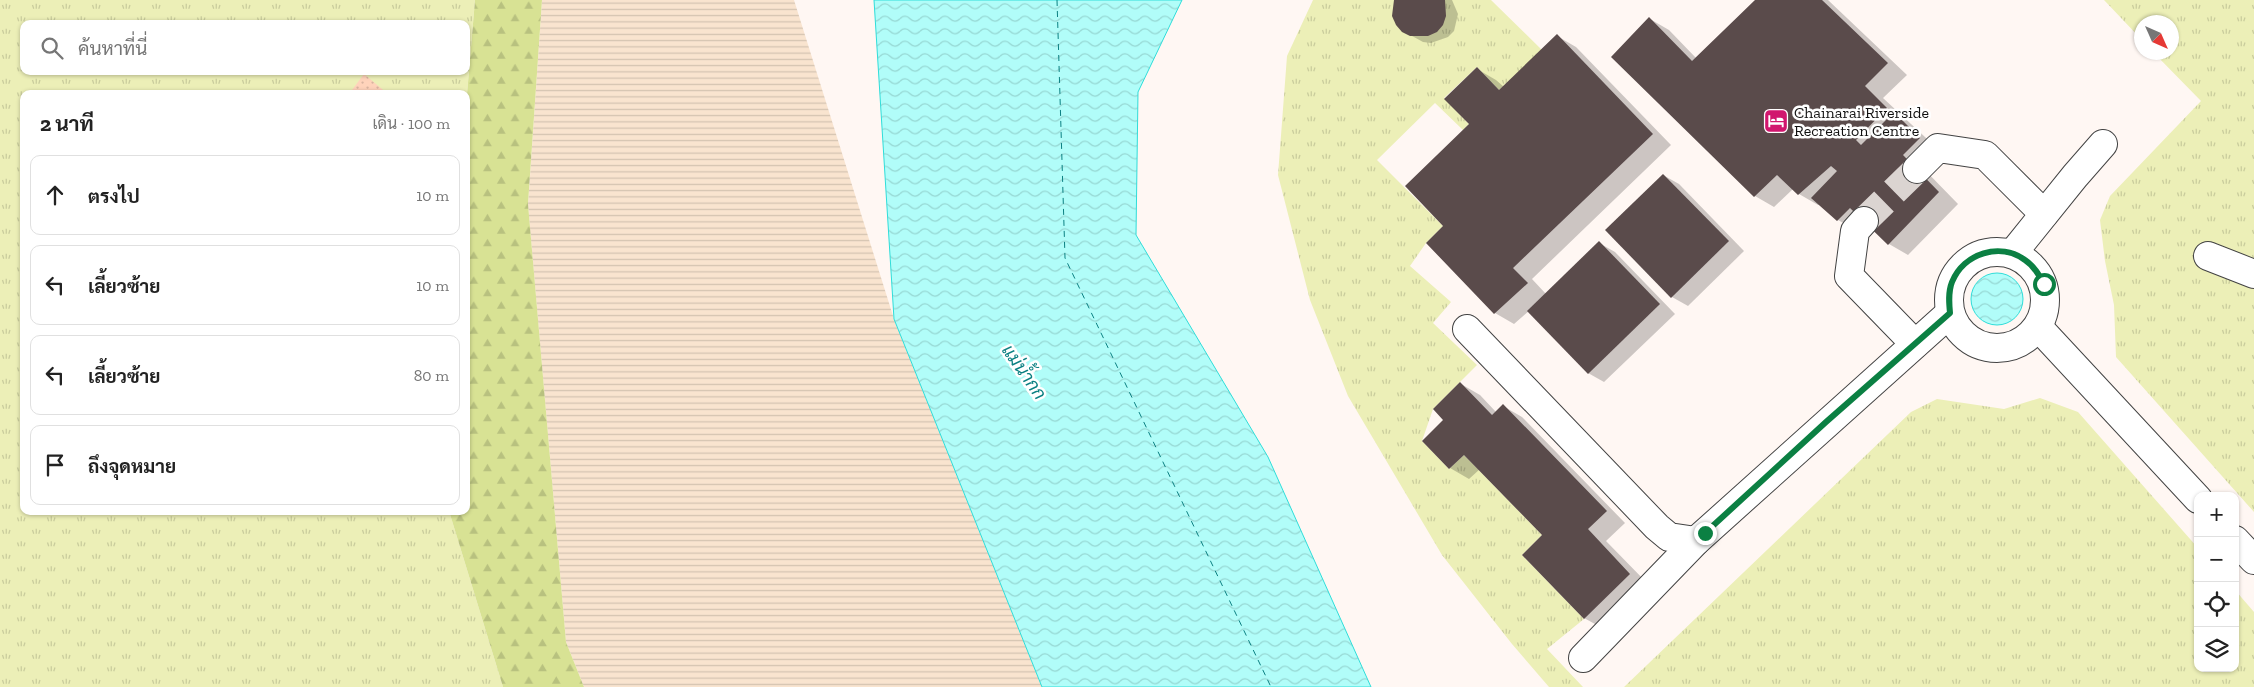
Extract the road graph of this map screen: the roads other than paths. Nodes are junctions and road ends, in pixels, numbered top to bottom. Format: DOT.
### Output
graph roads {
  1 [pos="2103,144"];
  2 [pos="1917,169"];
  3 [pos="2044,214"];
  4 [pos="1864,221"];
  5 [pos="2013,253"];
  6 [pos="2208,256"];
  7 [pos="2254,274"];
  8 [pos="1950,313"];
  9 [pos="2038,327"];
  10 [pos="1467,329"];
  11 [pos="1915,344"];
  12 [pos="2194,495"];
  13 [pos="1696,541"];
  14 [pos="2239,544"];
  15 [pos="2254,560"];
  16 [pos="1584,658"];
  1 -- 3 [label="lane"];
  2 -- 3 [label="lane"];
  3 -- 5 [label="lane"];
  4 -- 11 [label="lane"];
  5 -- 8 [label="lane"];
  5 -- 9 [label="lane"];
  6 -- 7 [label="lane"];
  8 -- 9 [label="lane"];
  8 -- 11 [label="lane"];
  9 -- 12 [label="lane"];
  10 -- 13 [label="lane"];
  11 -- 13 [label="lane"];
  13 -- 16 [label="lane"];
  14 -- 15 [label="lane"];
}
